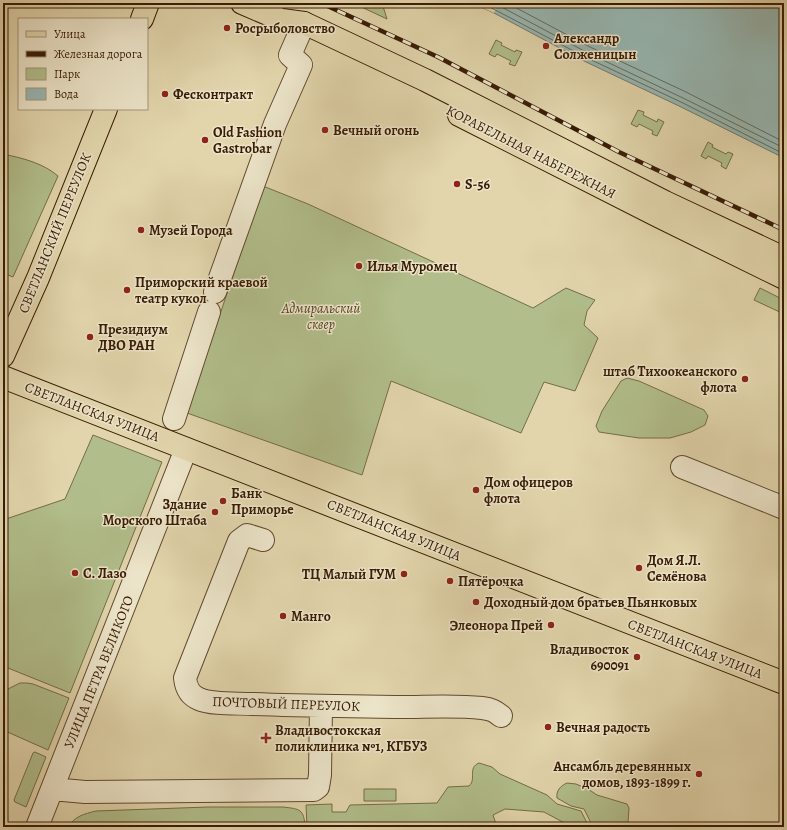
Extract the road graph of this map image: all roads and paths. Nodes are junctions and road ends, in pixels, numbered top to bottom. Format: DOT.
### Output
graph roads {
  1 [pos="148,3"];
  2 [pos="242,3"];
  3 [pos="142,18"];
  4 [pos="301,29"];
  5 [pos="106,110"];
  6 [pos="784,258"];
  7 [pos="784,278"];
  8 [pos="3,356"];
  9 [pos="3,377"];
  10 [pos="174,419"];
  11 [pos="186,449"];
  12 [pos="682,467"];
  13 [pos="784,508"];
  14 [pos="263,540"];
  15 [pos="784,683"];
  16 [pos="321,706"];
  17 [pos="501,716"];
  18 [pos="52,789"];
  19 [pos="37,827"];
  1 -- 3 [label="main road"];
  2 -- 4 [label="main road, КОРАБЕЛЬНАЯ НАБЕРЕЖНАЯ"];
  4 -- 6 [label="main road, КОРАБЕЛЬНАЯ НАБЕРЕЖНАЯ"];
  4 -- 7 [label="main road, КОРАБЕЛЬНАЯ НАБЕРЕЖНАЯ"];
  4 -- 10 [label="street"];
  5 -- 8 [label="main road, СВЕТЛАНСКИЙ ПЕРЕУЛОК"];
  9 -- 11 [label="main road, СВЕТЛАНСКАЯ УЛИЦА"];
  11 -- 15 [label="main road, СВЕТЛАНСКАЯ УЛИЦА"];
  11 -- 18 [label="street, УЛИЦА ПЕТРА ВЕЛИКОГО"];
  12 -- 13 [label="street"];
  14 -- 16 [label="street, ПОЧТОВЫЙ ПЕРЕУЛОК"];
  16 -- 17 [label="street, ПОЧТОВЫЙ ПЕРЕУЛОК"];
  16 -- 18 [label="street"];
  18 -- 19 [label="street, УЛИЦА ПЕТРА ВЕЛИКОГО"];
}
